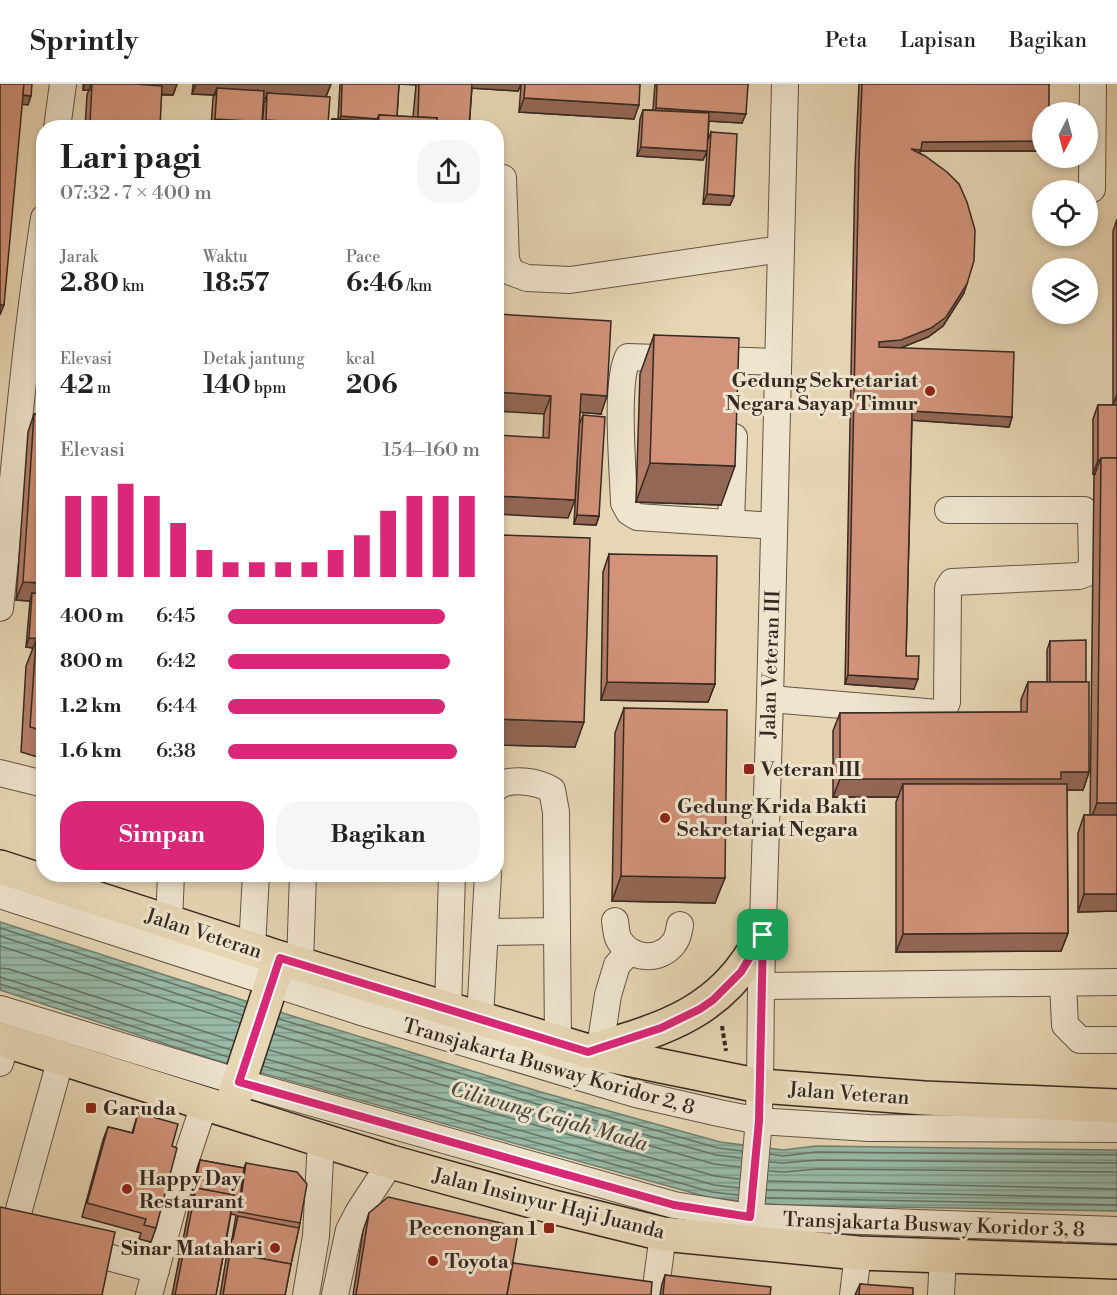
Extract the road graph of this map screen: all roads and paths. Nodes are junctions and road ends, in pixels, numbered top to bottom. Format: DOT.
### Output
graph roads {
  1 [pos="63,84"];
  2 [pos="785,84"];
  3 [pos="1093,84"];
  4 [pos="58,120"];
  5 [pos="1092,180"];
  6 [pos="504,220"];
  7 [pos="781,249"];
  8 [pos="36,332"];
  9 [pos="778,362"];
  10 [pos="735,419"];
  11 [pos="32,422"];
  12 [pos="948,510"];
  13 [pos="731,523"];
  14 [pos="774,526"];
  15 [pos="0,608"];
  16 [pos="770,699"];
  17 [pos="0,773"];
  18 [pos="36,782"];
  19 [pos="504,783"];
  20 [pos="0,867"];
  21 [pos="36,875"];
  22 [pos="171,882"];
  23 [pos="257,882"];
  24 [pos="301,882"];
  25 [pos="452,882"];
  26 [pos="488,882"];
  27 [pos="81,884"];
  28 [pos="0,896"];
  29 [pos="615,921"];
  30 [pos="169,922"];
  31 [pos="680,925"];
  32 [pos="556,931"];
  33 [pos="485,932"];
  34 [pos="763,935"];
  35 [pos="629,952"];
  36 [pos="273,971"];
  37 [pos="1117,982"];
  38 [pos="1063,983"];
  39 [pos="761,986"];
  40 [pos="707,1004"];
  41 [pos="448,1008"];
  42 [pos="480,1018"];
  43 [pos="1,1038"];
  44 [pos="1117,1040"];
  45 [pos="582,1047"];
  46 [pos="61,1058"];
  47 [pos="724,1079"];
  48 [pos="760,1086"];
  49 [pos="229,1092"];
  50 [pos="1117,1106"];
  51 [pos="758,1126"];
  52 [pos="1117,1129"];
  53 [pos="321,1140"];
  54 [pos="391,1162"];
  55 [pos="750,1223"];
  56 [pos="1117,1230"];
  57 [pos="663,1234"];
  58 [pos="858,1253"];
  59 [pos="943,1255"];
  60 [pos="1117,1262"];
  61 [pos="156,1270"];
  62 [pos="149,1295"];
  63 [pos="306,1295"];
  64 [pos="335,1295"];
  65 [pos="655,1295"];
  66 [pos="853,1295"];
  67 [pos="941,1295"];
  1 -- 4 [label="street"];
  2 -- 7 [label="street, Jalan Veteran III"];
  3 -- 5 [label="street"];
  6 -- 7 [label="street"];
  7 -- 9 [label="street, Jalan Veteran III"];
  8 -- 11 [label="street"];
  9 -- 13 [label="street"];
  9 -- 14 [label="street, Jalan Veteran III"];
  10 -- 13 [label="street"];
  11 -- 15 [label="street"];
  12 -- 16 [label="street"];
  13 -- 14 [label="street"];
  14 -- 16 [label="street, Jalan Veteran III"];
  16 -- 34 [label="street, Jalan Veteran III"];
  17 -- 18 [label="street"];
  19 -- 32 [label="street"];
  20 -- 21 [label="main road, Jalan Veteran"];
  22 -- 30 [label="street"];
  23 -- 36 [label="street"];
  24 -- 36 [label="street"];
  25 -- 41 [label="street"];
  26 -- 33 [label="street"];
  27 -- 30 [label="main road, Jalan Veteran"];
  28 -- 36 [label="street, Transjakarta Busway Koridor 2, 8"];
  29 -- 35 [label="street"];
  30 -- 36 [label="main road, Jalan Veteran"];
  31 -- 35 [label="street"];
  32 -- 33 [label="street"];
  32 -- 45 [label="street"];
  33 -- 42 [label="street"];
  34 -- 39 [label="street, Jalan Veteran III"];
  34 -- 40 [label="main road"];
  35 -- 45 [label="street"];
  36 -- 41 [label="main road, Jalan Veteran"];
  36 -- 49 [label="main road"];
  36 -- 51 [label="street, Transjakarta Busway Koridor 2, 8"];
  37 -- 38 [label="street"];
  38 -- 39 [label="street"];
  38 -- 44 [label="street"];
  39 -- 48 [label="street, Jalan Veteran III"];
  40 -- 45 [label="main road"];
  40 -- 47 [label="path"];
  41 -- 42 [label="main road, Jalan Veteran"];
  42 -- 45 [label="main road, Jalan Veteran"];
  43 -- 46 [label="main road, Jalan Insinyur Haji Juanda"];
  43 -- 49 [label="street, Transjakarta Busway Koridor 3, 8"];
  45 -- 47 [label="main road, Jalan Veteran"];
  46 -- 49 [label="main road, Jalan Insinyur Haji Juanda"];
  46 -- 61 [label="street"];
  47 -- 48 [label="main road, Jalan Veteran"];
  48 -- 50 [label="main road, Jalan Veteran"];
  48 -- 51 [label="street, Jalan Veteran III"];
  49 -- 53 [label="main road, Jalan Insinyur Haji Juanda"];
  49 -- 55 [label="street, Transjakarta Busway Koridor 3, 8"];
  49 -- 61 [label="street"];
  51 -- 52 [label="street, Transjakarta Busway Koridor 2, 8"];
  51 -- 55 [label="street, Jalan Veteran III"];
  53 -- 54 [label="main road, Jalan Insinyur Haji Juanda"];
  53 -- 63 [label="street"];
  54 -- 57 [label="main road, Jalan Insinyur Haji Juanda"];
  54 -- 64 [label="street"];
  55 -- 56 [label="street, Transjakarta Busway Koridor 3, 8"];
  55 -- 57 [label="main road, Jalan Insinyur Haji Juanda"];
  55 -- 58 [label="main road, Jalan Insinyur Haji Juanda"];
  57 -- 65 [label="street"];
  58 -- 59 [label="main road, Jalan Insinyur Haji Juanda"];
  58 -- 66 [label="street"];
  59 -- 60 [label="main road, Jalan Insinyur Haji Juanda"];
  59 -- 67 [label="street"];
  61 -- 62 [label="street"];
}
